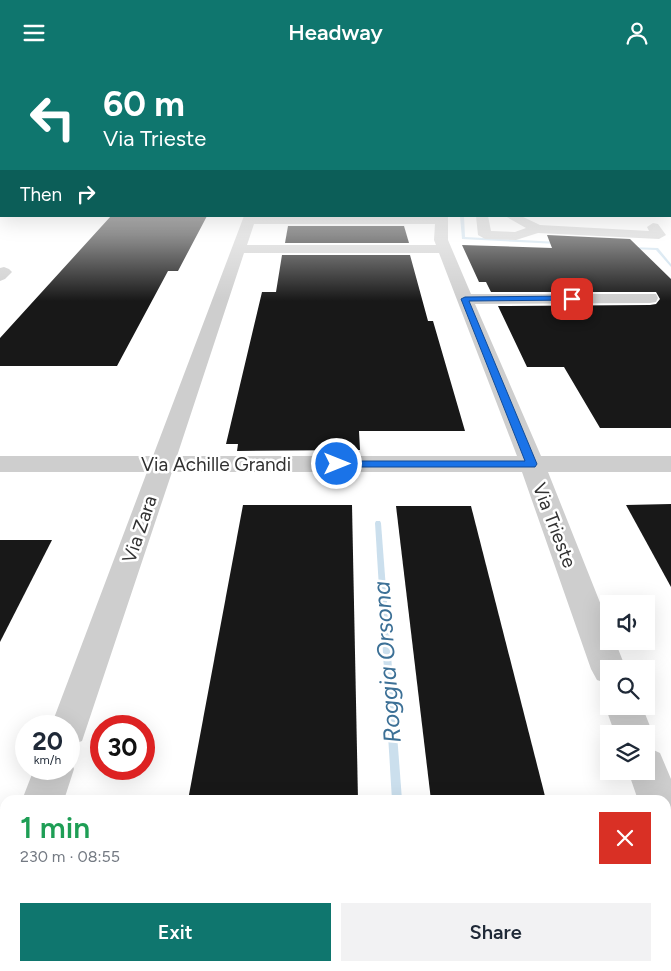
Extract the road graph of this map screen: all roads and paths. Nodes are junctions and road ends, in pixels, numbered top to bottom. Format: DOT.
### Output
graph roads {
  1 [pos="482,217"];
  2 [pos="513,217"];
  3 [pos="555,217"];
  4 [pos="249,218"];
  5 [pos="442,218"];
  6 [pos="653,227"];
  7 [pos="671,227"];
  8 [pos="537,229"];
  9 [pos="238,249"];
  10 [pos="445,249"];
  11 [pos="465,299"];
  12 [pos="594,303"];
  13 [pos="649,303"];
  14 [pos="506,309"];
  15 [pos="532,464"];
  16 [pos="671,464"];
  17 [pos="0,465"];
  18 [pos="162,465"];
  19 [pos="606,660"];
  20 [pos="74,715"];
  21 [pos="50,780"];
  22 [pos="651,780"];
  23 [pos="45,795"];
  24 [pos="657,795"];
  1 -- 8 [label="street"];
  2 -- 8 [label="street"];
  3 -- 6 [label="street"];
  4 -- 5 [label="street"];
  4 -- 9 [label="street, Via Zara"];
  5 -- 10 [label="street, Via Trieste"];
  6 -- 7 [label="street"];
  6 -- 8 [label="street"];
  9 -- 10 [label="street"];
  9 -- 18 [label="street, Via Zara"];
  10 -- 11 [label="street, Via Trieste"];
  11 -- 12 [label="street"];
  11 -- 15 [label="street, Via Trieste"];
  12 -- 13 [label="street"];
  12 -- 14 [label="street"];
  15 -- 16 [label="street, Via Achille Grandi"];
  15 -- 18 [label="street, Via Achille Grandi"];
  15 -- 19 [label="street, Via Trieste"];
  17 -- 18 [label="street, Via Achille Grandi"];
  18 -- 20 [label="street, Via Zara"];
  21 -- 23 [label="street"];
  22 -- 24 [label="street"];
}
